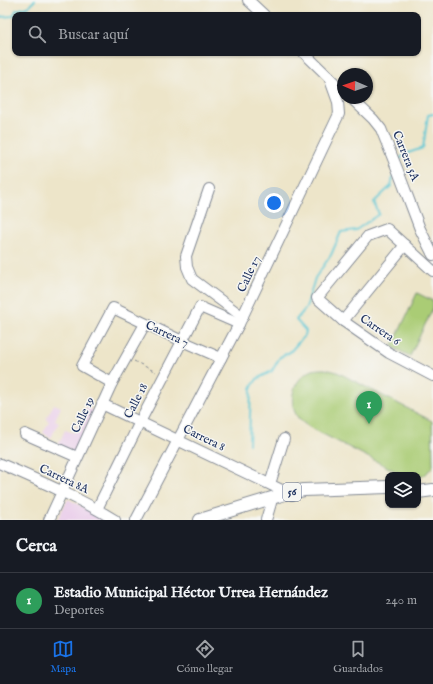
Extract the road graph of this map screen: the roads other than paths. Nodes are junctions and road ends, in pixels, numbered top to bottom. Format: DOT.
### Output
graph roads {
  1 [pos="248,0"];
  2 [pos="261,12"];
  3 [pos="307,56"];
  4 [pos="329,78"];
  5 [pos="337,85"];
  6 [pos="357,104"];
  7 [pos="209,189"];
  8 [pos="405,245"];
  9 [pos="433,255"];
  10 [pos="433,271"];
  11 [pos="241,321"];
  12 [pos="343,321"];
  13 [pos="145,324"];
  14 [pos="182,341"];
  15 [pos="221,358"];
  16 [pos="433,376"];
  17 [pos="112,383"];
  18 [pos="102,404"];
  19 [pos="140,422"];
  20 [pos="25,434"];
  21 [pos="284,439"];
  22 [pos="178,440"];
  23 [pos="77,457"];
  24 [pos="1,464"];
  25 [pos="270,484"];
  26 [pos="385,487"];
  27 [pos="62,491"];
  28 [pos="385,492"];
  29 [pos="291,494"];
  30 [pos="271,501"];
  31 [pos="96,508"];
  32 [pos="49,520"];
  33 [pos="115,520"];
  34 [pos="136,520"];
  35 [pos="200,520"];
  36 [pos="219,520"];
  37 [pos="266,520"];
  1 -- 2 [label="street"];
  3 -- 4 [label="street"];
  4 -- 5 [label="street"];
  4 -- 11 [label="street, Calle 17"];
  6 -- 9 [label="street, Carrera 5A"];
  7 -- 11 [label="street"];
  8 -- 10 [label="street"];
  8 -- 12 [label="street"];
  8 -- 12 [label="street, Carrera 6"];
  11 -- 14 [label="street, Calle 18"];
  11 -- 15 [label="street, Calle 17"];
  12 -- 16 [label="street, Carrera 6"];
  13 -- 14 [label="street, Carrera 7"];
  13 -- 17 [label="street, Calle 19"];
  13 -- 17 [label="street, Carrera 7"];
  14 -- 15 [label="street, Carrera 7"];
  14 -- 19 [label="street, Calle 18"];
  15 -- 22 [label="street, Calle 17"];
  17 -- 18 [label="street, Calle 19"];
  18 -- 19 [label="street, Carrera 8"];
  18 -- 23 [label="street, Calle 19"];
  19 -- 22 [label="street, Carrera 8"];
  19 -- 31 [label="street, Calle 18"];
  20 -- 23 [label="street"];
  21 -- 25 [label="street"];
  22 -- 25 [label="street, Carrera 8"];
  22 -- 34 [label="street, Calle 17"];
  23 -- 27 [label="street, Calle 19"];
  24 -- 27 [label="street, Carrera 8A"];
  25 -- 29 [label="street, Carrera 8"];
  26 -- 29 [label="main road, 56"];
  27 -- 31 [label="street, Carrera 8A"];
  27 -- 32 [label="street, Calle 19"];
  28 -- 29 [label="main road, 56"];
  29 -- 30 [label="main road, 56"];
  30 -- 35 [label="main road, 56"];
  30 -- 36 [label="main road, 56"];
  30 -- 37 [label="street"];
  31 -- 33 [label="street, Carrera 8A"];
}
